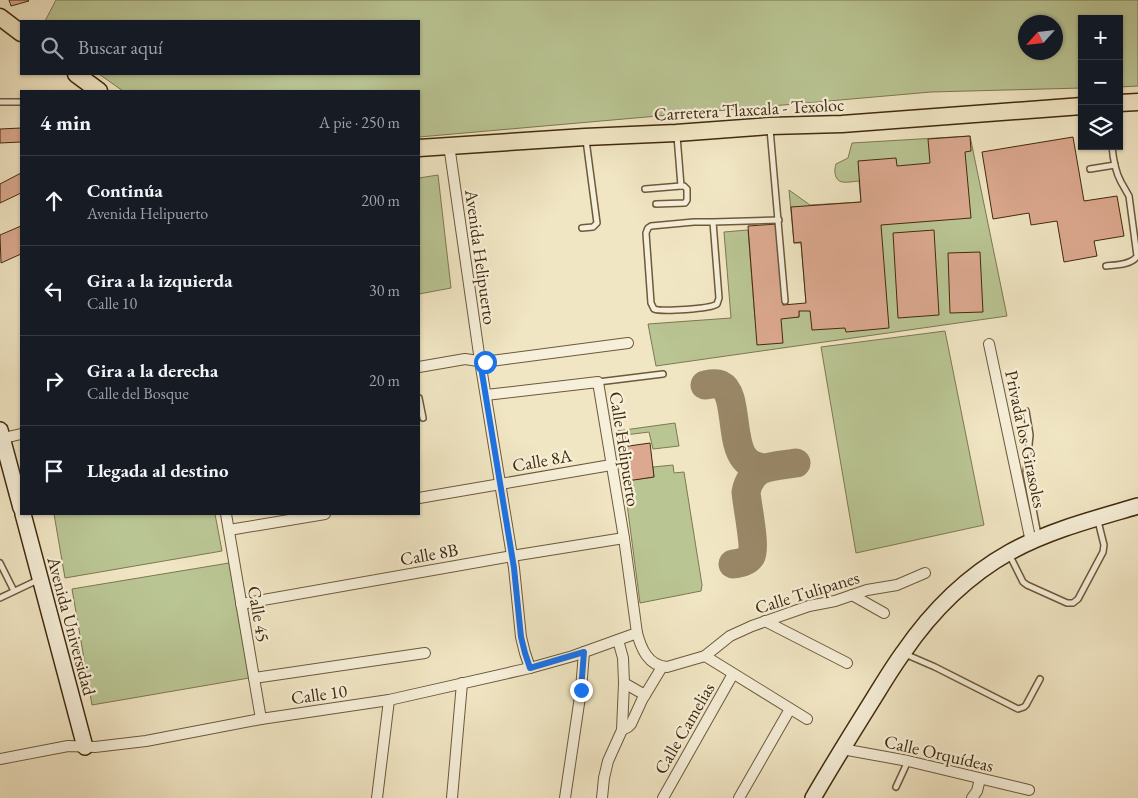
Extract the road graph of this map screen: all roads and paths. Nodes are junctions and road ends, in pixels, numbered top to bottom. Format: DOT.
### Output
graph roads {
  1 [pos="0,17"];
  2 [pos="20,32"];
  3 [pos="77,75"];
  4 [pos="98,90"];
  5 [pos="0,102"];
  6 [pos="20,102"];
  7 [pos="1138,102"];
  8 [pos="1123,103"];
  9 [pos="1078,106"];
  10 [pos="770,126"];
  11 [pos="676,133"];
  12 [pos="586,137"];
  13 [pos="448,145"];
  14 [pos="420,148"];
  15 [pos="1113,150"];
  16 [pos="1115,165"];
  17 [pos="1090,169"];
  18 [pos="680,186"];
  19 [pos="645,189"];
  20 [pos="656,204"];
  21 [pos="779,220"];
  22 [pos="713,222"];
  23 [pos="582,228"];
  24 [pos="1106,266"];
  25 [pos="785,301"];
  26 [pos="628,343"];
  27 [pos="989,344"];
  28 [pos="480,361"];
  29 [pos="420,367"];
  30 [pos="663,374"];
  31 [pos="598,382"];
  32 [pos="486,395"];
  33 [pos="420,403"];
  34 [pos="1026,411"];
  35 [pos="423,418"];
  36 [pos="20,434"];
  37 [pos="1,436"];
  38 [pos="611,465"];
  39 [pos="501,484"];
  40 [pos="420,498"];
  41 [pos="20,504"];
  42 [pos="1138,506"];
  43 [pos="23,515"];
  44 [pos="226,515"];
  45 [pos="319,515"];
  46 [pos="1098,518"];
  47 [pos="229,530"];
  48 [pos="624,538"];
  49 [pos="1035,540"];
  50 [pos="1008,553"];
  51 [pos="512,556"];
  52 [pos="0,563"];
  53 [pos="925,573"];
  54 [pos="41,578"];
  55 [pos="14,591"];
  56 [pos="852,595"];
  57 [pos="0,598"];
  58 [pos="241,604"];
  59 [pos="884,613"];
  60 [pos="765,621"];
  61 [pos="637,633"];
  62 [pos="618,640"];
  63 [pos="584,652"];
  64 [pos="903,653"];
  65 [pos="425,654"];
  66 [pos="705,656"];
  67 [pos="847,664"];
  68 [pos="662,667"];
  69 [pos="530,668"];
  70 [pos="733,674"];
  71 [pos="254,678"];
  72 [pos="1040,680"];
  73 [pos="462,684"];
  74 [pos="624,684"];
  75 [pos="645,694"];
  76 [pos="389,700"];
  77 [pos="790,708"];
  78 [pos="261,718"];
  79 [pos="807,719"];
  80 [pos="622,730"];
  81 [pos="85,747"];
  82 [pos="842,749"];
  83 [pos="0,758"];
  84 [pos="908,761"];
  85 [pos="980,779"];
  86 [pos="896,787"];
  87 [pos="1029,790"];
  88 [pos="377,798"];
  89 [pos="452,798"];
  90 [pos="565,798"];
  91 [pos="602,798"];
  92 [pos="663,798"];
  93 [pos="739,798"];
  94 [pos="813,798"];
  95 [pos="972,798"];
  1 -- 2 [label="main road"];
  3 -- 4 [label="main road"];
  5 -- 6 [label="lane"];
  7 -- 8 [label="main road"];
  9 -- 10 [label="main road, Carretera Tlaxcala - Texoloc"];
  10 -- 11 [label="main road, Carretera Tlaxcala - Texoloc"];
  10 -- 21 [label="lane"];
  11 -- 12 [label="main road, Carretera Tlaxcala - Texoloc"];
  11 -- 18 [label="lane"];
  12 -- 13 [label="main road, Carretera Tlaxcala - Texoloc"];
  12 -- 23 [label="lane"];
  13 -- 14 [label="main road, Carretera Tlaxcala - Texoloc"];
  13 -- 28 [label="street, Avenida Helipuerto"];
  15 -- 16 [label="lane"];
  16 -- 17 [label="lane"];
  16 -- 24 [label="lane"];
  18 -- 19 [label="lane"];
  18 -- 20 [label="lane"];
  21 -- 22 [label="lane"];
  21 -- 25 [label="lane"];
  22 -- 22 [label="lane"];
  26 -- 28 [label="street"];
  27 -- 49 [label="street, Privada los Girasoles"];
  28 -- 29 [label="street"];
  28 -- 32 [label="street, Avenida Helipuerto"];
  30 -- 31 [label="lane"];
  31 -- 32 [label="street, Calle Helipuerto"];
  31 -- 38 [label="street, Calle Helipuerto"];
  32 -- 39 [label="street, Avenida Helipuerto"];
  33 -- 35 [label="lane"];
  34 -- 49 [label="lane"];
  36 -- 37 [label="street"];
  37 -- 41 [label="main road"];
  38 -- 39 [label="street, Calle 8A"];
  38 -- 48 [label="street, Calle Helipuerto"];
  39 -- 40 [label="street, Calle 8A"];
  39 -- 51 [label="street, Avenida Helipuerto"];
  42 -- 46 [label="main road"];
  43 -- 54 [label="main road, Avenida Universidad"];
  44 -- 47 [label="street, Calle 45"];
  45 -- 47 [label="street"];
  46 -- 49 [label="main road"];
  46 -- 50 [label="lane"];
  47 -- 58 [label="street, Calle 45"];
  48 -- 51 [label="street, Calle 8B"];
  48 -- 61 [label="street, Calle Helipuerto"];
  49 -- 50 [label="main road"];
  50 -- 64 [label="main road"];
  51 -- 58 [label="street, Calle 8B"];
  51 -- 69 [label="street, Avenida Helipuerto"];
  52 -- 55 [label="lane"];
  53 -- 56 [label="street, Calle Tulipanes"];
  54 -- 55 [label="lane"];
  54 -- 81 [label="main road, Avenida Universidad"];
  55 -- 57 [label="lane"];
  56 -- 59 [label="street"];
  56 -- 60 [label="street, Calle Tulipanes"];
  58 -- 71 [label="street, Calle 45"];
  60 -- 66 [label="street, Calle Tulipanes"];
  60 -- 67 [label="street"];
  61 -- 62 [label="street, Calle 10"];
  61 -- 68 [label="street"];
  62 -- 63 [label="street, Calle 10"];
  62 -- 74 [label="street"];
  63 -- 69 [label="street, Calle 10"];
  63 -- 90 [label="street"];
  64 -- 72 [label="lane"];
  64 -- 82 [label="main road"];
  65 -- 71 [label="street"];
  66 -- 68 [label="street"];
  66 -- 70 [label="street"];
  68 -- 75 [label="street"];
  69 -- 73 [label="street, Calle 10"];
  70 -- 77 [label="street"];
  70 -- 92 [label="street, Calle Camelias"];
  71 -- 78 [label="street, Calle 45"];
  73 -- 76 [label="street, Calle 10"];
  73 -- 89 [label="street"];
  74 -- 75 [label="street"];
  74 -- 80 [label="street"];
  75 -- 80 [label="street"];
  76 -- 78 [label="street, Calle 10"];
  76 -- 88 [label="street"];
  77 -- 79 [label="street"];
  77 -- 93 [label="street"];
  78 -- 81 [label="street, Calle 10"];
  80 -- 91 [label="street"];
  81 -- 83 [label="street, Calle 10"];
  82 -- 84 [label="street, Calle Orquídeas"];
  82 -- 94 [label="main road"];
  84 -- 85 [label="street, Calle Orquídeas"];
  84 -- 86 [label="lane"];
  85 -- 87 [label="street, Calle Orquídeas"];
  85 -- 95 [label="street"];
}
